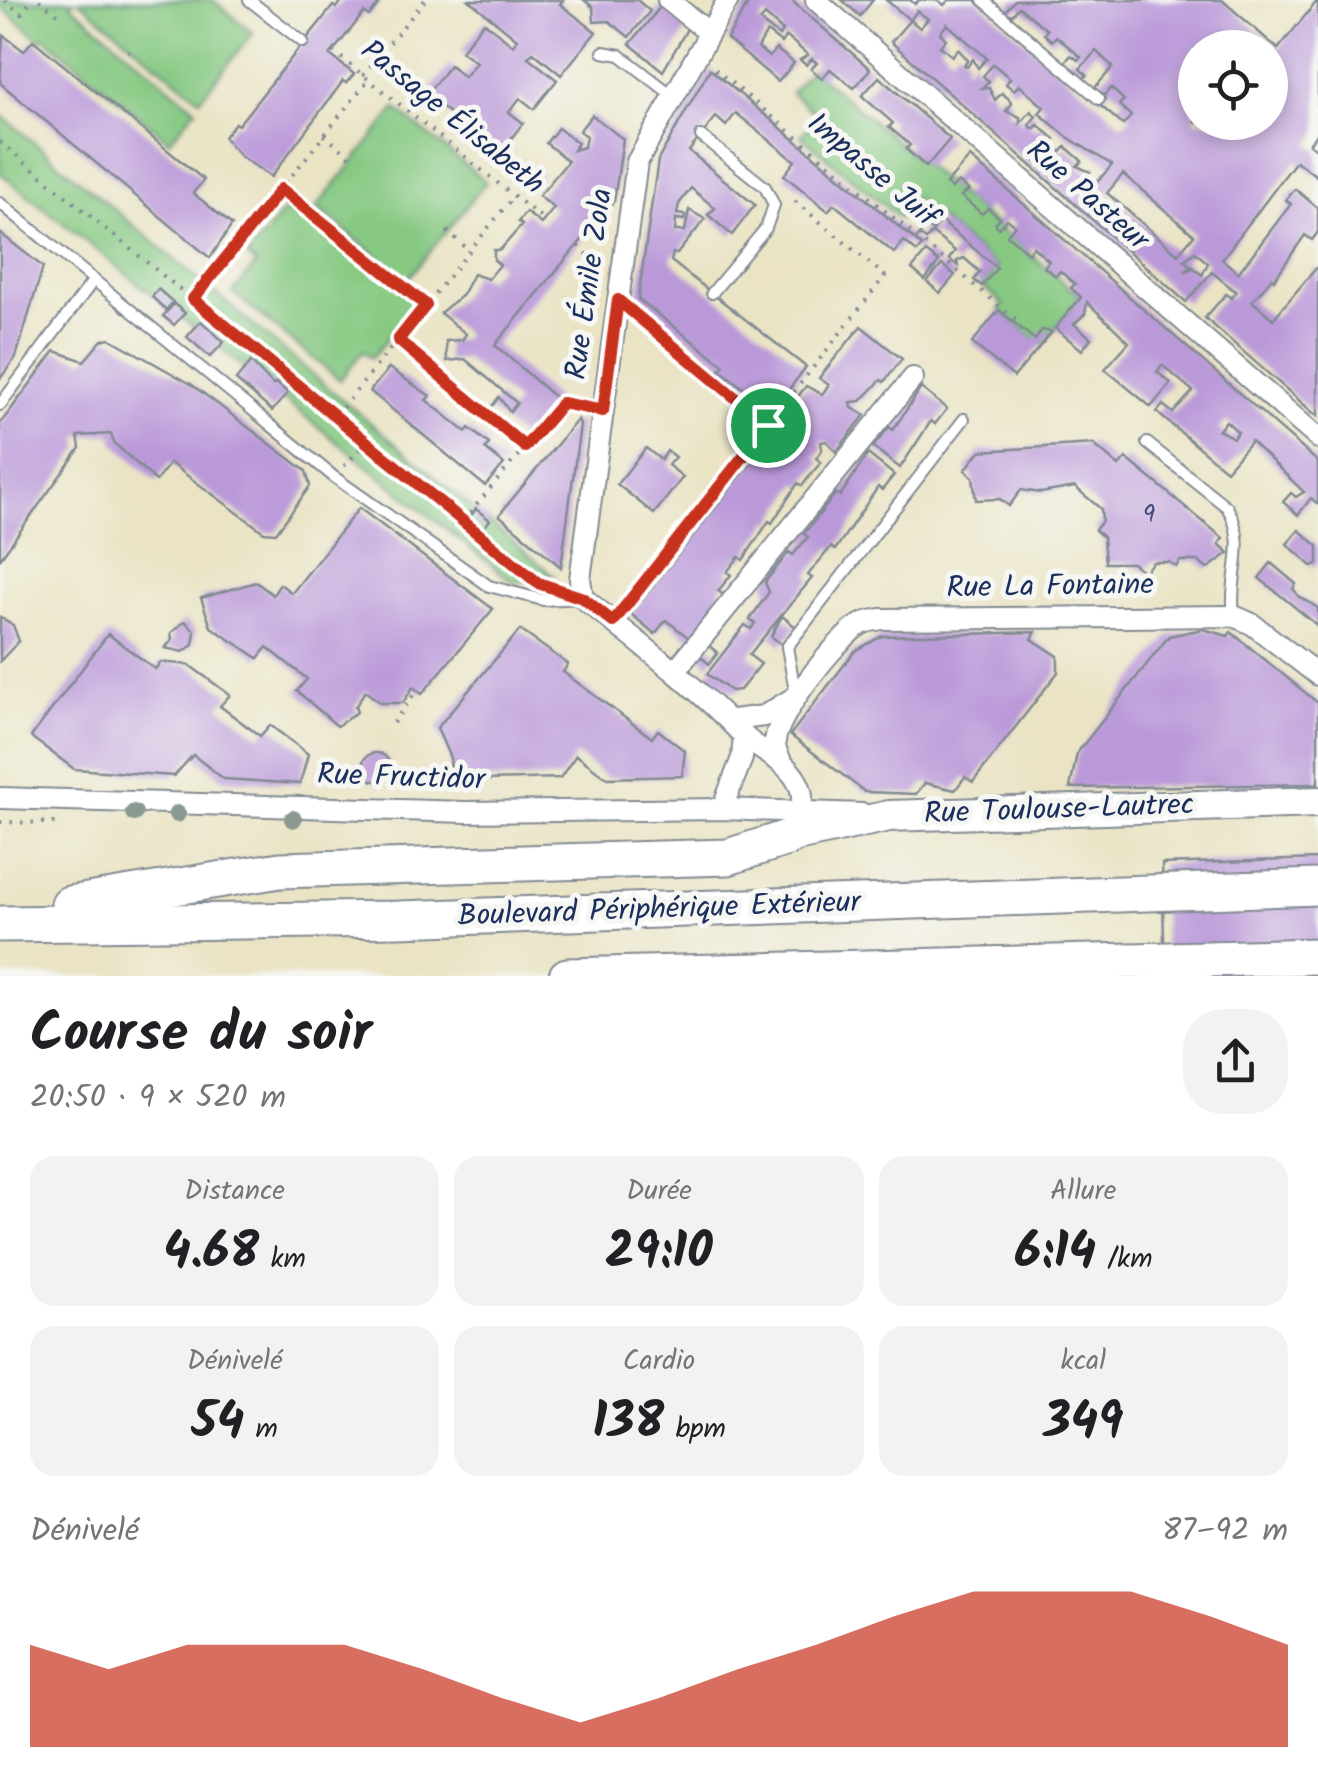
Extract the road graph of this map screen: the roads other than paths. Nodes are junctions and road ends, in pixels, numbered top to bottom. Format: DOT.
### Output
graph roads {
  1 [pos="249,0"];
  2 [pos="668,0"];
  3 [pos="728,0"];
  4 [pos="816,0"];
  5 [pos="984,0"];
  6 [pos="708,32"];
  7 [pos="303,42"];
  8 [pos="603,52"];
  9 [pos="1099,98"];
  10 [pos="673,107"];
  11 [pos="701,136"];
  12 [pos="0,203"];
  13 [pos="94,280"];
  14 [pos="712,293"];
  15 [pos="913,378"];
  16 [pos="0,405"];
  17 [pos="964,419"];
  18 [pos="1318,438"];
  19 [pos="1147,443"];
  20 [pos="583,598"];
  21 [pos="1234,616"];
  22 [pos="675,671"];
  23 [pos="1318,676"];
  24 [pos="796,697"];
  25 [pos="738,728"];
  26 [pos="780,759"];
  27 [pos="0,798"];
  28 [pos="1318,802"];
  29 [pos="722,809"];
  30 [pos="794,824"];
  31 [pos="1318,887"];
  32 [pos="0,913"];
  33 [pos="0,924"];
  34 [pos="1318,956"];
  35 [pos="568,976"];
  1 -- 7 [label="lane"];
  2 -- 6 [label="street"];
  3 -- 6 [label="street, Rue Émile Zola"];
  4 -- 18 [label="street, Rue Pasteur"];
  5 -- 9 [label="lane"];
  6 -- 10 [label="street, Rue Émile Zola"];
  8 -- 10 [label="lane"];
  10 -- 20 [label="street, Rue Émile Zola"];
  11 -- 14 [label="lane"];
  12 -- 13 [label="lane"];
  13 -- 16 [label="lane"];
  13 -- 20 [label="lane"];
  15 -- 22 [label="street"];
  17 -- 24 [label="lane"];
  19 -- 21 [label="lane"];
  20 -- 22 [label="street"];
  21 -- 23 [label="street"];
  21 -- 24 [label="street, Rue La Fontaine"];
  22 -- 25 [label="street"];
  24 -- 25 [label="street, Rue La Fontaine"];
  24 -- 26 [label="street, Rue La Fontaine"];
  25 -- 26 [label="street"];
  25 -- 29 [label="street"];
  26 -- 30 [label="street"];
  27 -- 29 [label="street, Rue Fructidor"];
  28 -- 30 [label="main road, Rue Toulouse-Lautrec"];
  29 -- 30 [label="street, Rue Fructidor"];
  30 -- 32 [label="highway"];
  31 -- 33 [label="highway, Boulevard Périphérique Extérieur"];
  34 -- 35 [label="highway"];
}
